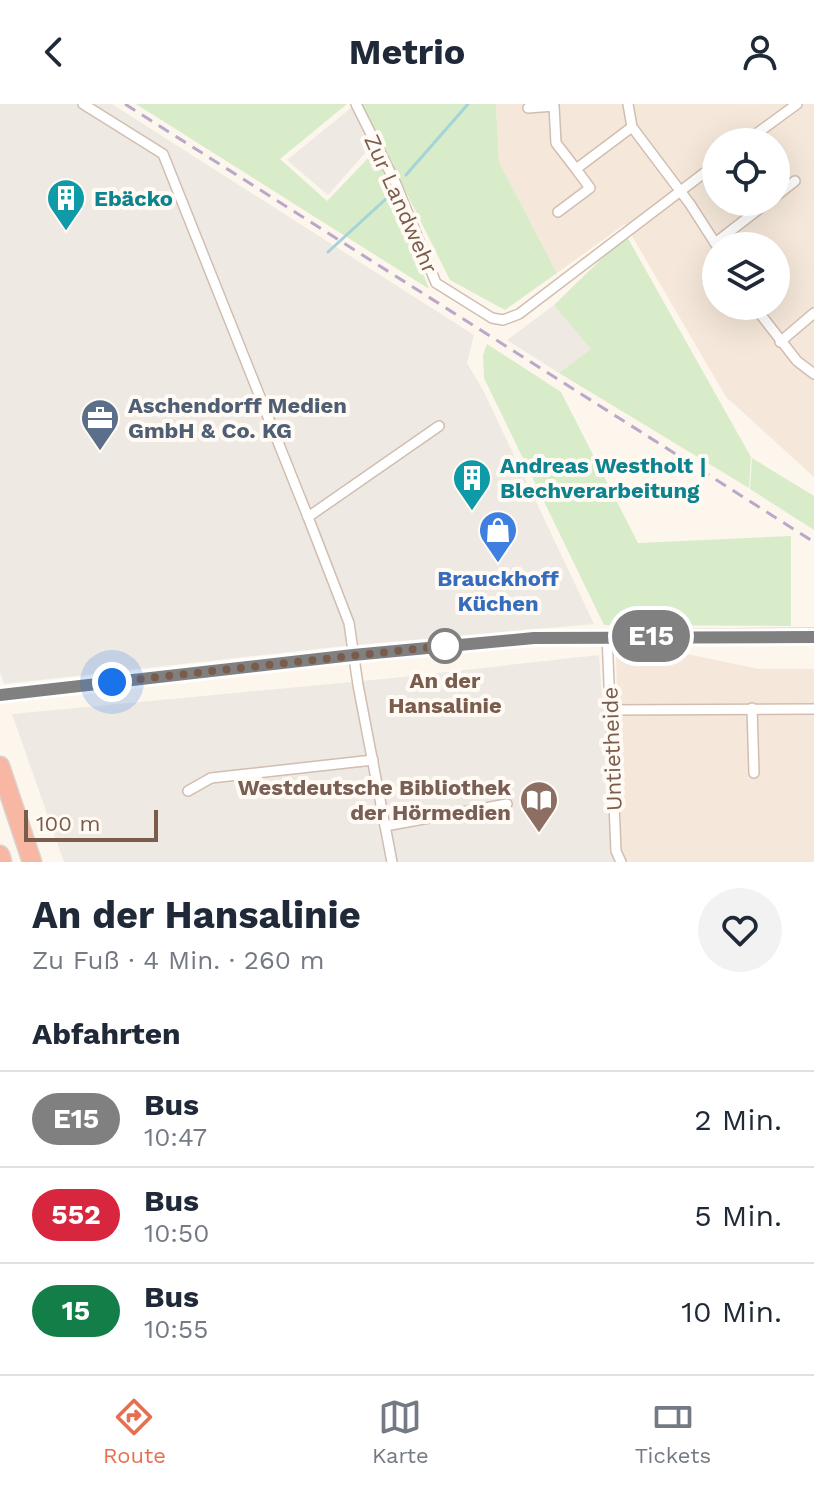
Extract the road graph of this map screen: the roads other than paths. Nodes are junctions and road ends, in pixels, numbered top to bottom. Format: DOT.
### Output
graph roads {
  1 [pos="83,104"];
  2 [pos="356,104"];
  3 [pos="628,104"];
  4 [pos="797,104"];
  5 [pos="528,108"];
  6 [pos="632,127"];
  7 [pos="764,128"];
  8 [pos="576,169"];
  9 [pos="702,174"];
  10 [pos="795,181"];
  11 [pos="790,185"];
  12 [pos="679,190"];
  13 [pos="558,212"];
  14 [pos="751,216"];
  15 [pos="708,232"];
  16 [pos="731,232"];
  17 [pos="814,313"];
  18 [pos="764,320"];
  19 [pos="780,342"];
  20 [pos="814,374"];
  21 [pos="439,426"];
  22 [pos="308,517"];
  23 [pos="607,635"];
  24 [pos="814,636"];
  25 [pos="353,655"];
  26 [pos="0,695"];
  27 [pos="752,708"];
  28 [pos="814,709"];
  29 [pos="609,710"];
  30 [pos="373,760"];
  31 [pos="0,766"];
  32 [pos="754,773"];
  33 [pos="188,791"];
  34 [pos="507,804"];
  35 [pos="385,826"];
  36 [pos="0,855"];
  37 [pos="2,862"];
  38 [pos="32,862"];
  39 [pos="392,862"];
  40 [pos="621,862"];
  1 -- 22 [label="street"];
  2 -- 12 [label="street, Zur Landwehr"];
  3 -- 6 [label="street"];
  4 -- 7 [label="street"];
  5 -- 8 [label="street"];
  6 -- 8 [label="street"];
  6 -- 12 [label="street"];
  8 -- 13 [label="street"];
  9 -- 12 [label="street"];
  10 -- 11 [label="street"];
  12 -- 15 [label="street"];
  14 -- 16 [label="street"];
  17 -- 19 [label="street"];
  18 -- 19 [label="street"];
  19 -- 20 [label="street"];
  21 -- 22 [label="street"];
  22 -- 25 [label="street"];
  23 -- 24 [label="main road"];
  23 -- 25 [label="main road"];
  23 -- 29 [label="street, Untietheide"];
  25 -- 26 [label="main road"];
  25 -- 30 [label="street"];
  27 -- 28 [label="street"];
  27 -- 29 [label="street"];
  27 -- 32 [label="street"];
  29 -- 40 [label="street, Untietheide"];
  30 -- 33 [label="street"];
  30 -- 35 [label="street"];
  31 -- 38 [label="highway"];
  34 -- 35 [label="street"];
  35 -- 39 [label="street"];
  36 -- 37 [label="highway"];
}
